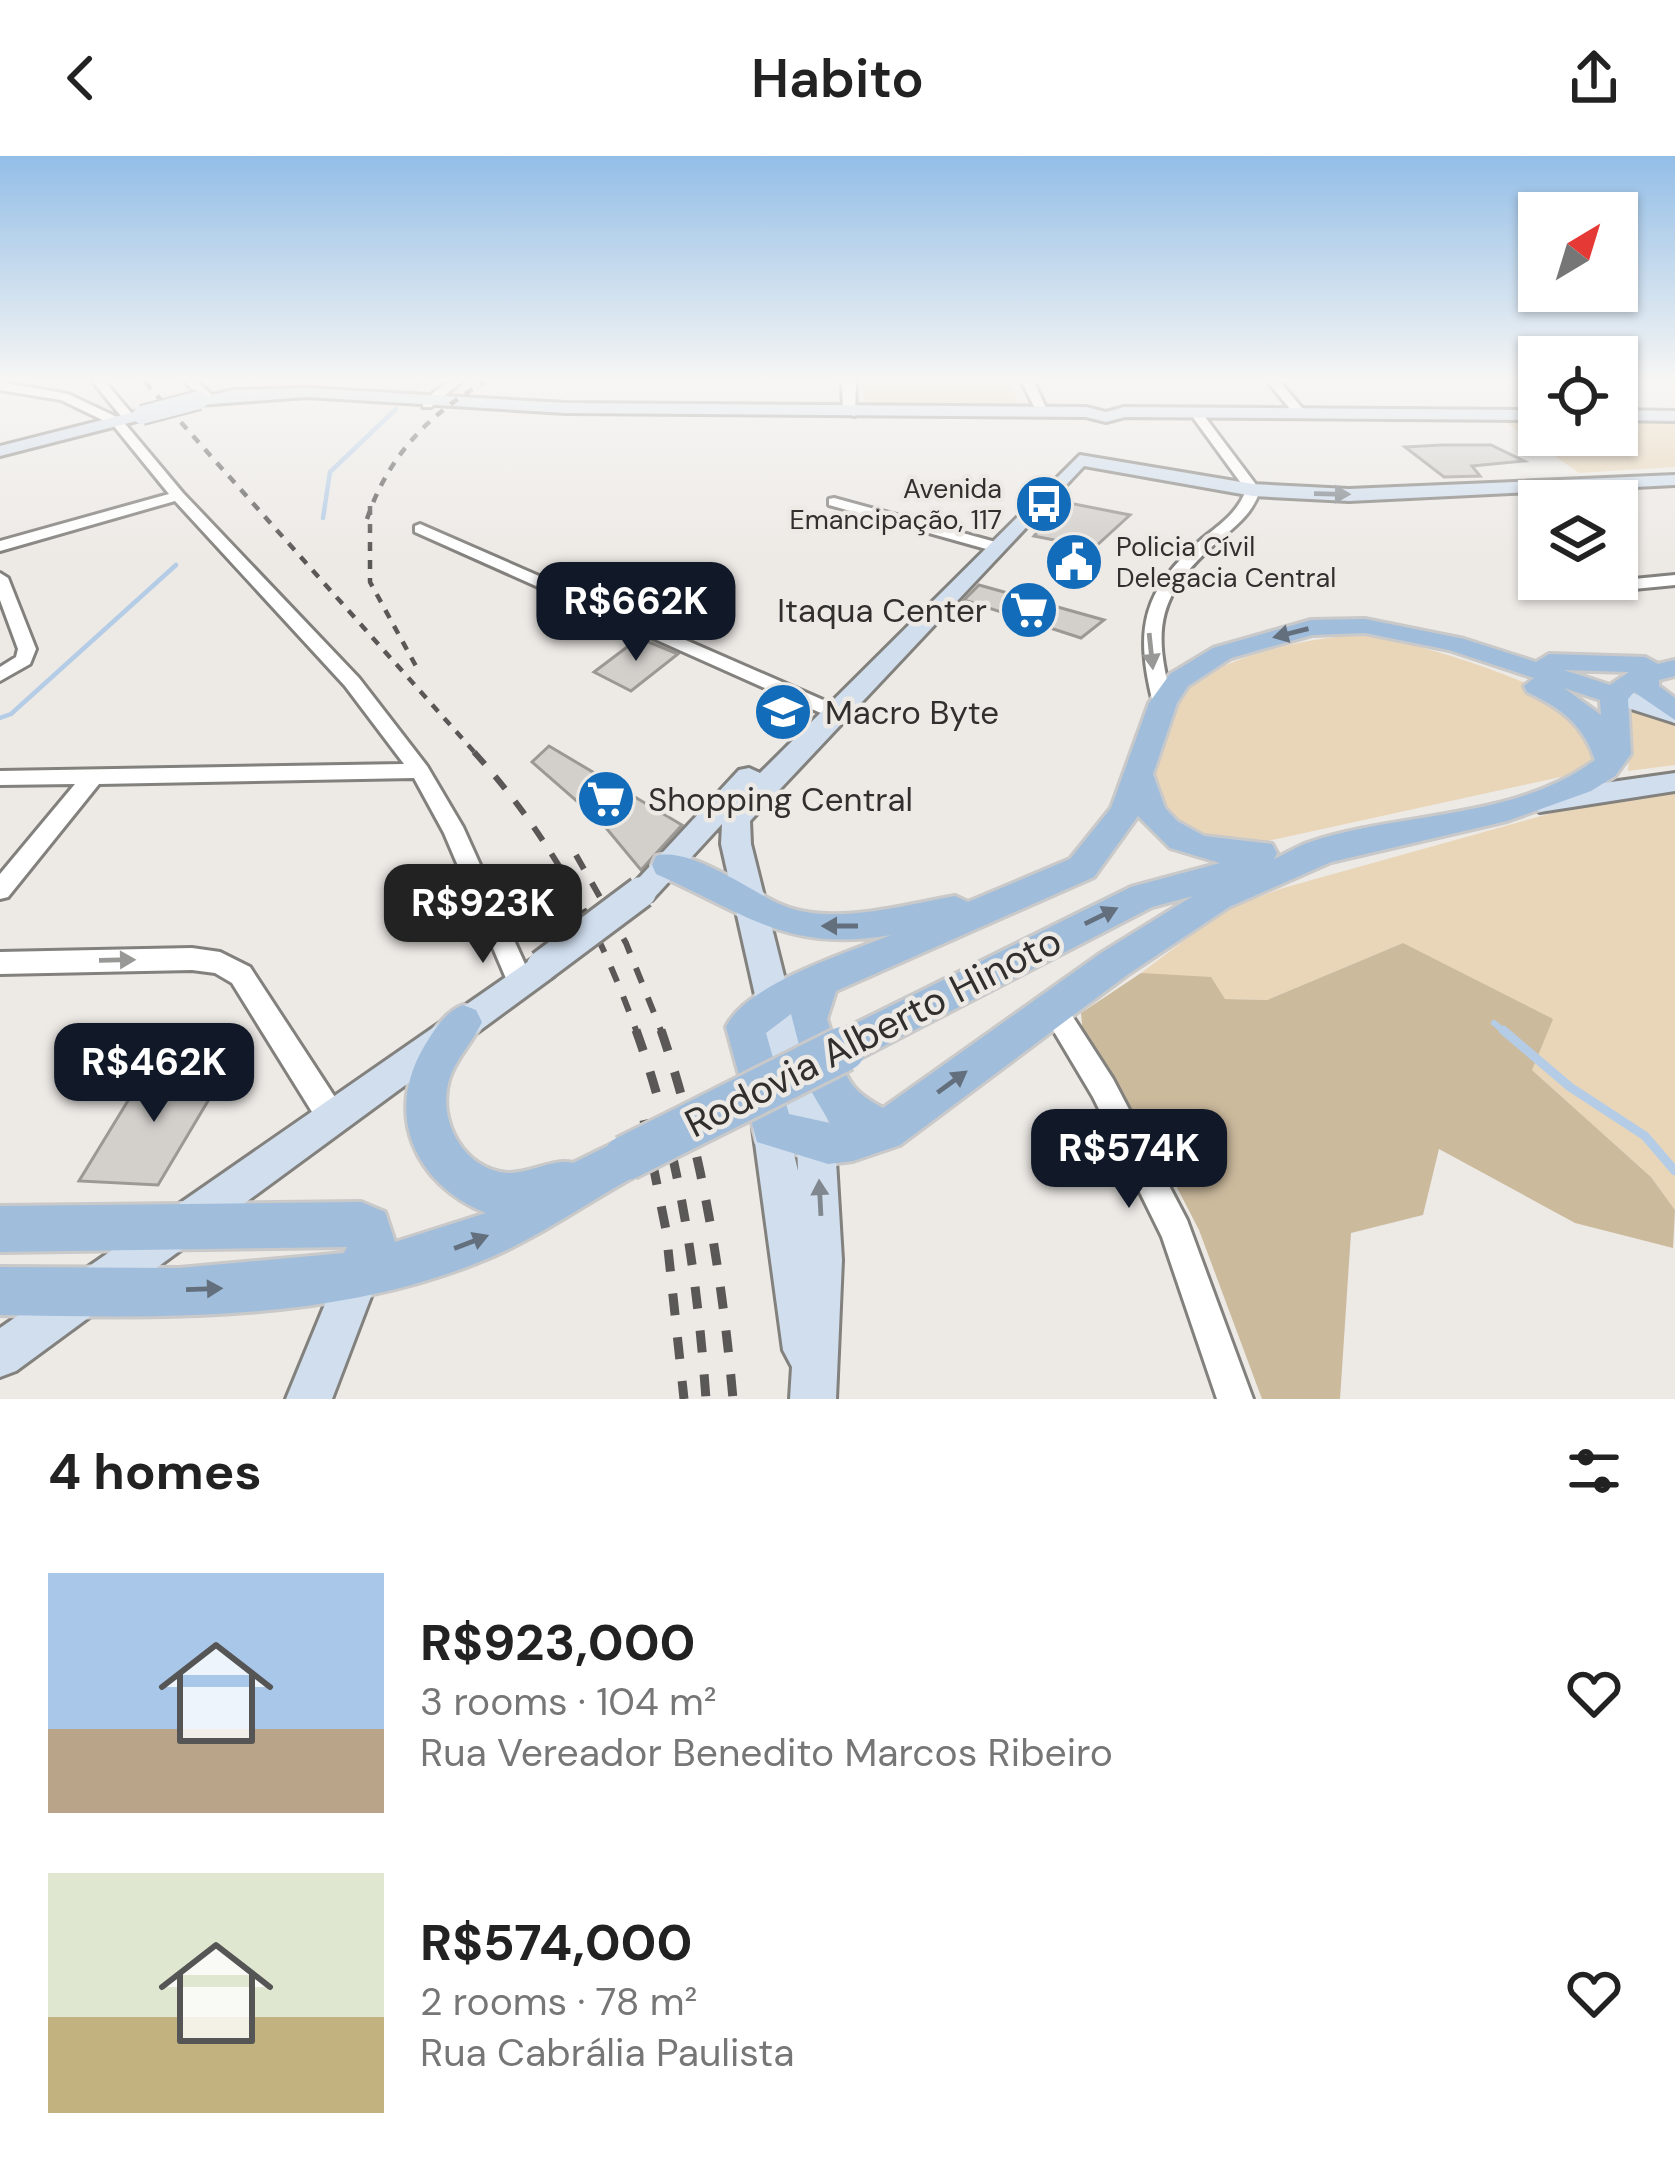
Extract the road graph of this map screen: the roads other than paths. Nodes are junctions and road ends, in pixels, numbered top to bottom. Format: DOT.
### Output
graph roads {
  1 [pos="43,440"];
  2 [pos="143,440"];
  3 [pos="1096,440"];
  4 [pos="1216,440"];
  5 [pos="0,451"];
  6 [pos="1084,454"];
  7 [pos="1675,480"];
  8 [pos="1253,490"];
  9 [pos="178,496"];
  10 [pos="835,502"];
  11 [pos="420,529"];
  12 [pos="990,545"];
  13 [pos="0,546"];
  14 [pos="0,578"];
  15 [pos="1675,580"];
  16 [pos="1638,584"];
  17 [pos="4,602"];
  18 [pos="1406,633"];
  19 [pos="1455,644"];
  20 [pos="1666,668"];
  21 [pos="0,675"];
  22 [pos="1615,696"];
  23 [pos="1162,703"];
  24 [pos="830,710"];
  25 [pos="1675,713"];
  26 [pos="1610,764"];
  27 [pos="420,771"];
  28 [pos="1139,776"];
  29 [pos="93,777"];
  30 [pos="0,778"];
  31 [pos="1675,782"];
  32 [pos="1518,806"];
  33 [pos="1327,850"];
  34 [pos="668,865"];
  35 [pos="0,890"];
  36 [pos="997,903"];
  37 [pos="751,906"];
  38 [pos="0,963"];
  39 [pos="531,974"];
  40 [pos="821,981"];
  41 [pos="1053,1008"];
  42 [pos="759,1016"];
  43 [pos="463,1022"];
  44 [pos="332,1118"];
  45 [pos="772,1129"];
  46 [pos="885,1131"];
  47 [pos="816,1144"];
  48 [pos="584,1178"];
  49 [pos="177,1227"];
  50 [pos="0,1229"];
  51 [pos="359,1274"];
  52 [pos="0,1291"];
  53 [pos="87,1294"];
  54 [pos="0,1354"];
  55 [pos="309,1399"];
  56 [pos="812,1399"];
  57 [pos="1235,1399"];
  1 -- 5 [label="main road"];
  2 -- 9 [label="street"];
  3 -- 6 [label="main road"];
  4 -- 8 [label="street"];
  6 -- 8 [label="main road"];
  6 -- 12 [label="main road"];
  8 -- 7 [label="main road, one-way"];
  8 -- 23 [label="street, one-way"];
  9 -- 13 [label="street"];
  9 -- 27 [label="street"];
  10 -- 12 [label="street"];
  11 -- 24 [label="street"];
  12 -- 24 [label="main road"];
  14 -- 17 [label="street"];
  15 -- 16 [label="street"];
  17 -- 21 [label="street"];
  18 -- 19 [label="main road"];
  18 -- 23 [label="main road, one-way"];
  18 -- 26 [label="main road"];
  19 -- 20 [label="main road"];
  19 -- 22 [label="main road"];
  20 -- 22 [label="main road"];
  20 -- 25 [label="main road"];
  22 -- 25 [label="main road"];
  22 -- 26 [label="main road"];
  23 -- 28 [label="main road"];
  24 -- 34 [label="main road"];
  24 -- 37 [label="main road"];
  26 -- 32 [label="main road, Rodovia Alberto Hinoto"];
  27 -- 29 [label="street"];
  27 -- 39 [label="street"];
  28 -- 33 [label="main road"];
  28 -- 36 [label="main road"];
  29 -- 30 [label="street"];
  29 -- 35 [label="street"];
  31 -- 32 [label="main road"];
  32 -- 33 [label="main road, Rodovia Alberto Hinoto"];
  33 -- 41 [label="main road"];
  48 -- 33 [label="main road, Rodovia Alberto Hinoto, one-way, bridge"];
  34 -- 37 [label="main road"];
  34 -- 39 [label="main road, bridge"];
  36 -- 37 [label="main road, one-way"];
  36 -- 40 [label="main road"];
  37 -- 42 [label="main road"];
  38 -- 44 [label="street, one-way"];
  39 -- 43 [label="main road"];
  40 -- 42 [label="main road"];
  40 -- 46 [label="main road"];
  46 -- 41 [label="main road, one-way"];
  41 -- 57 [label="street"];
  42 -- 45 [label="main road"];
  42 -- 47 [label="main road"];
  43 -- 44 [label="main road"];
  43 -- 48 [label="main road"];
  44 -- 49 [label="main road"];
  45 -- 47 [label="main road"];
  45 -- 56 [label="main road"];
  46 -- 47 [label="main road"];
  56 -- 47 [label="main road, one-way"];
  51 -- 48 [label="main road, Rodovia Alberto Hinoto, one-way"];
  49 -- 50 [label="main road"];
  49 -- 51 [label="main road"];
  49 -- 53 [label="main road"];
  53 -- 51 [label="main road, Rodovia Alberto Hinoto, one-way"];
  51 -- 55 [label="main road"];
  52 -- 53 [label="main road, Rodovia Alberto Hinoto"];
  53 -- 54 [label="main road"];
}
